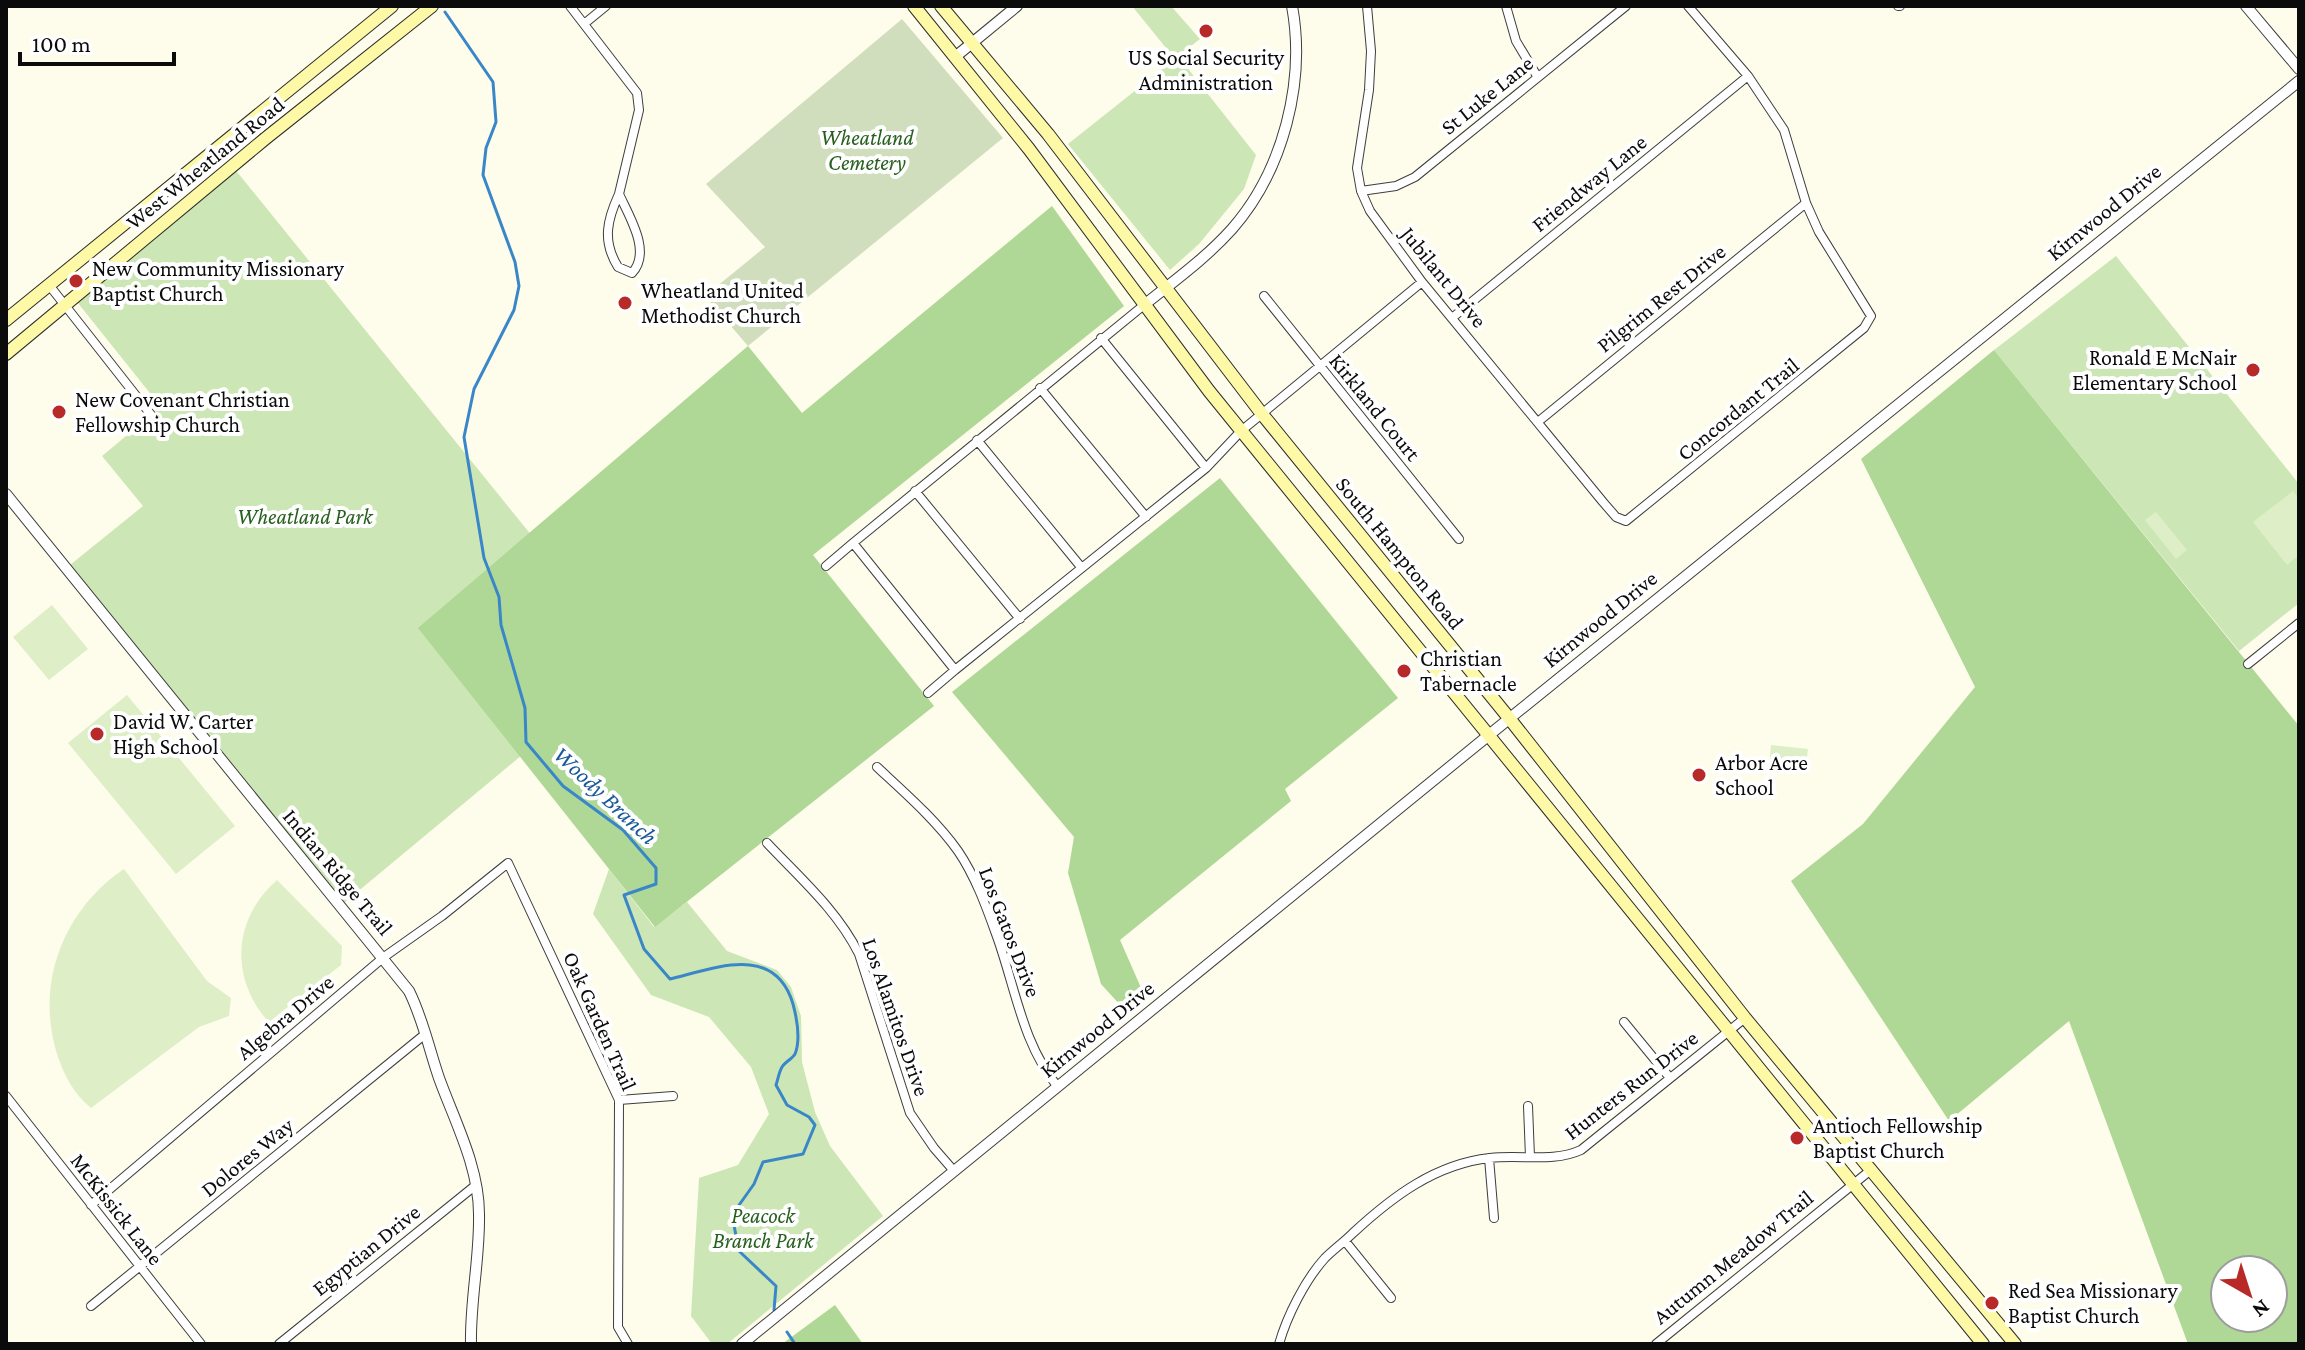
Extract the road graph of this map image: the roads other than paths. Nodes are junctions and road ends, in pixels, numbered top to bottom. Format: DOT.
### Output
graph roads {
  1 [pos="392,6"];
  2 [pos="432,6"];
  3 [pos="570,6"];
  4 [pos="606,6"];
  5 [pos="914,6"];
  6 [pos="941,6"];
  7 [pos="1017,6"];
  8 [pos="1292,6"];
  9 [pos="1367,6"];
  10 [pos="1506,6"];
  11 [pos="1626,6"];
  12 [pos="1688,6"];
  13 [pos="2246,6"];
  14 [pos="584,24"];
  15 [pos="971,43"];
  16 [pos="955,57"];
  17 [pos="2299,69"];
  18 [pos="1537,76"];
  19 [pos="1748,76"];
  20 [pos="2299,81"];
  21 [pos="288,90"];
  22 [pos="303,109"];
  23 [pos="1048,134"];
  24 [pos="1029,149"];
  25 [pos="1361,191"];
  26 [pos="619,194"];
  27 [pos="1806,203"];
  28 [pos="1422,282"];
  29 [pos="49,285"];
  30 [pos="1164,289"];
  31 [pos="1264,296"];
  32 [pos="65,304"];
  33 [pos="1144,305"];
  34 [pos="1452,318"];
  35 [pos="6,320"];
  36 [pos="1101,338"];
  37 [pos="6,354"];
  38 [pos="1319,366"];
  39 [pos="1040,388"];
  40 [pos="1262,414"];
  41 [pos="152,416"];
  42 [pos="1539,421"];
  43 [pos="1241,431"];
  44 [pos="977,440"];
  45 [pos="1206,468"];
  46 [pos="915,491"];
  47 [pos="6,494"];
  48 [pos="1146,517"];
  49 [pos="1626,521"];
  50 [pos="1459,539"];
  51 [pos="853,543"];
  52 [pos="826,566"];
  53 [pos="1081,567"];
  54 [pos="1020,619"];
  55 [pos="2299,623"];
  56 [pos="2248,664"];
  57 [pos="955,670"];
  58 [pos="928,693"];
  59 [pos="1509,718"];
  60 [pos="1489,735"];
  61 [pos="877,767"];
  62 [pos="767,843"];
  63 [pos="508,863"];
  64 [pos="384,957"];
  65 [pos="1745,1018"];
  66 [pos="1624,1022"];
  67 [pos="1729,1030"];
  68 [pos="424,1035"];
  69 [pos="1670,1078"];
  70 [pos="1058,1087"];
  71 [pos="6,1096"];
  72 [pos="673,1096"];
  73 [pos="619,1100"];
  74 [pos="1528,1106"];
  75 [pos="1530,1157"];
  76 [pos="1489,1158"];
  77 [pos="1872,1169"];
  78 [pos="954,1171"];
  79 [pos="1851,1184"];
  80 [pos="476,1185"];
  81 [pos="91,1205"];
  82 [pos="1494,1218"];
  83 [pos="1345,1241"];
  84 [pos="140,1268"];
  85 [pos="1391,1298"];
  86 [pos="91,1306"];
  87 [pos="201,1344"];
  88 [pos="279,1344"];
  89 [pos="471,1344"];
  90 [pos="628,1344"];
  91 [pos="742,1344"];
  92 [pos="1279,1344"];
  93 [pos="1656,1344"];
  94 [pos="1983,1344"];
  95 [pos="2015,1344"];
  1 -- 21 [label="main road, West Wheatland Road"];
  2 -- 22 [label="main road, West Wheatland Road"];
  3 -- 14 [label="street"];
  4 -- 14 [label="street"];
  5 -- 16 [label="main road, South Hampton Road"];
  6 -- 15 [label="main road, South Hampton Road"];
  7 -- 15 [label="street"];
  8 -- 30 [label="street"];
  9 -- 25 [label="street, Jubilant Drive"];
  10 -- 18 [label="street"];
  11 -- 18 [label="street, St Luke Lane"];
  12 -- 19 [label="street"];
  13 -- 17 [label="street"];
  14 -- 26 [label="street"];
  15 -- 16 [label="street"];
  15 -- 23 [label="main road, South Hampton Road"];
  16 -- 24 [label="main road, South Hampton Road"];
  18 -- 25 [label="street, St Luke Lane"];
  19 -- 27 [label="street"];
  19 -- 34 [label="street, Friendway Lane"];
  20 -- 59 [label="street, Kirnwood Drive"];
  21 -- 22 [label="main road"];
  21 -- 29 [label="main road, West Wheatland Road"];
  22 -- 32 [label="main road, West Wheatland Road"];
  23 -- 24 [label="main road"];
  23 -- 30 [label="main road, South Hampton Road"];
  24 -- 33 [label="main road, South Hampton Road"];
  25 -- 28 [label="street, Jubilant Drive"];
  26 -- 26 [label="street"];
  27 -- 42 [label="street, Pilgrim Rest Drive"];
  27 -- 49 [label="street, Concordant Trail"];
  28 -- 34 [label="street, Jubilant Drive"];
  28 -- 38 [label="street"];
  29 -- 32 [label="street"];
  29 -- 35 [label="main road, West Wheatland Road"];
  30 -- 33 [label="street"];
  30 -- 40 [label="main road, South Hampton Road"];
  31 -- 38 [label="street, Kirkland Court"];
  32 -- 37 [label="main road, West Wheatland Road"];
  32 -- 41 [label="street"];
  33 -- 36 [label="street"];
  33 -- 43 [label="main road, South Hampton Road"];
  34 -- 42 [label="street, Jubilant Drive"];
  36 -- 39 [label="street"];
  36 -- 45 [label="street"];
  38 -- 40 [label="street"];
  38 -- 50 [label="street, Kirkland Court"];
  39 -- 44 [label="street"];
  39 -- 48 [label="street"];
  40 -- 43 [label="street"];
  40 -- 59 [label="main road, South Hampton Road"];
  42 -- 49 [label="street, Jubilant Drive"];
  43 -- 45 [label="street"];
  43 -- 60 [label="main road, South Hampton Road"];
  44 -- 46 [label="street"];
  44 -- 53 [label="street"];
  45 -- 48 [label="street"];
  46 -- 51 [label="street"];
  46 -- 54 [label="street"];
  47 -- 64 [label="street, Indian Ridge Trail"];
  48 -- 53 [label="street"];
  51 -- 52 [label="street"];
  51 -- 57 [label="street"];
  53 -- 54 [label="street"];
  54 -- 57 [label="street"];
  55 -- 56 [label="street"];
  57 -- 58 [label="street"];
  59 -- 60 [label="street, Kirnwood Drive"];
  59 -- 65 [label="main road, South Hampton Road"];
  60 -- 67 [label="main road, South Hampton Road"];
  60 -- 70 [label="street, Kirnwood Drive"];
  61 -- 70 [label="street, Los Gatos Drive"];
  62 -- 78 [label="street, Los Alamitos Drive"];
  63 -- 64 [label="street, Algebra Drive"];
  63 -- 73 [label="street, Oak Garden Trail"];
  64 -- 68 [label="street, Indian Ridge Trail"];
  64 -- 81 [label="street, Algebra Drive"];
  65 -- 67 [label="street, Hunters Run Drive"];
  65 -- 77 [label="main road, South Hampton Road"];
  66 -- 69 [label="street"];
  67 -- 69 [label="street, Hunters Run Drive"];
  67 -- 79 [label="main road, South Hampton Road"];
  68 -- 80 [label="street, Indian Ridge Trail"];
  68 -- 84 [label="street, Dolores Way"];
  69 -- 75 [label="street, Hunters Run Drive"];
  70 -- 78 [label="street, Kirnwood Drive"];
  71 -- 81 [label="street, McKissick Lane"];
  72 -- 73 [label="street"];
  73 -- 90 [label="street, Oak Garden Trail"];
  74 -- 75 [label="street"];
  75 -- 76 [label="street, Hunters Run Drive"];
  76 -- 82 [label="street"];
  76 -- 83 [label="street, Hunters Run Drive"];
  77 -- 79 [label="street, Autumn Meadow Trail"];
  77 -- 95 [label="main road, South Hampton Road"];
  78 -- 91 [label="street, Kirnwood Drive"];
  79 -- 93 [label="street, Autumn Meadow Trail"];
  79 -- 94 [label="main road, South Hampton Road"];
  80 -- 88 [label="street, Egyptian Drive"];
  80 -- 89 [label="street, Indian Ridge Trail"];
  81 -- 84 [label="street, McKissick Lane"];
  83 -- 85 [label="street"];
  83 -- 92 [label="street, Hunters Run Drive"];
  84 -- 86 [label="street, Dolores Way"];
  84 -- 87 [label="street, McKissick Lane"];
}
